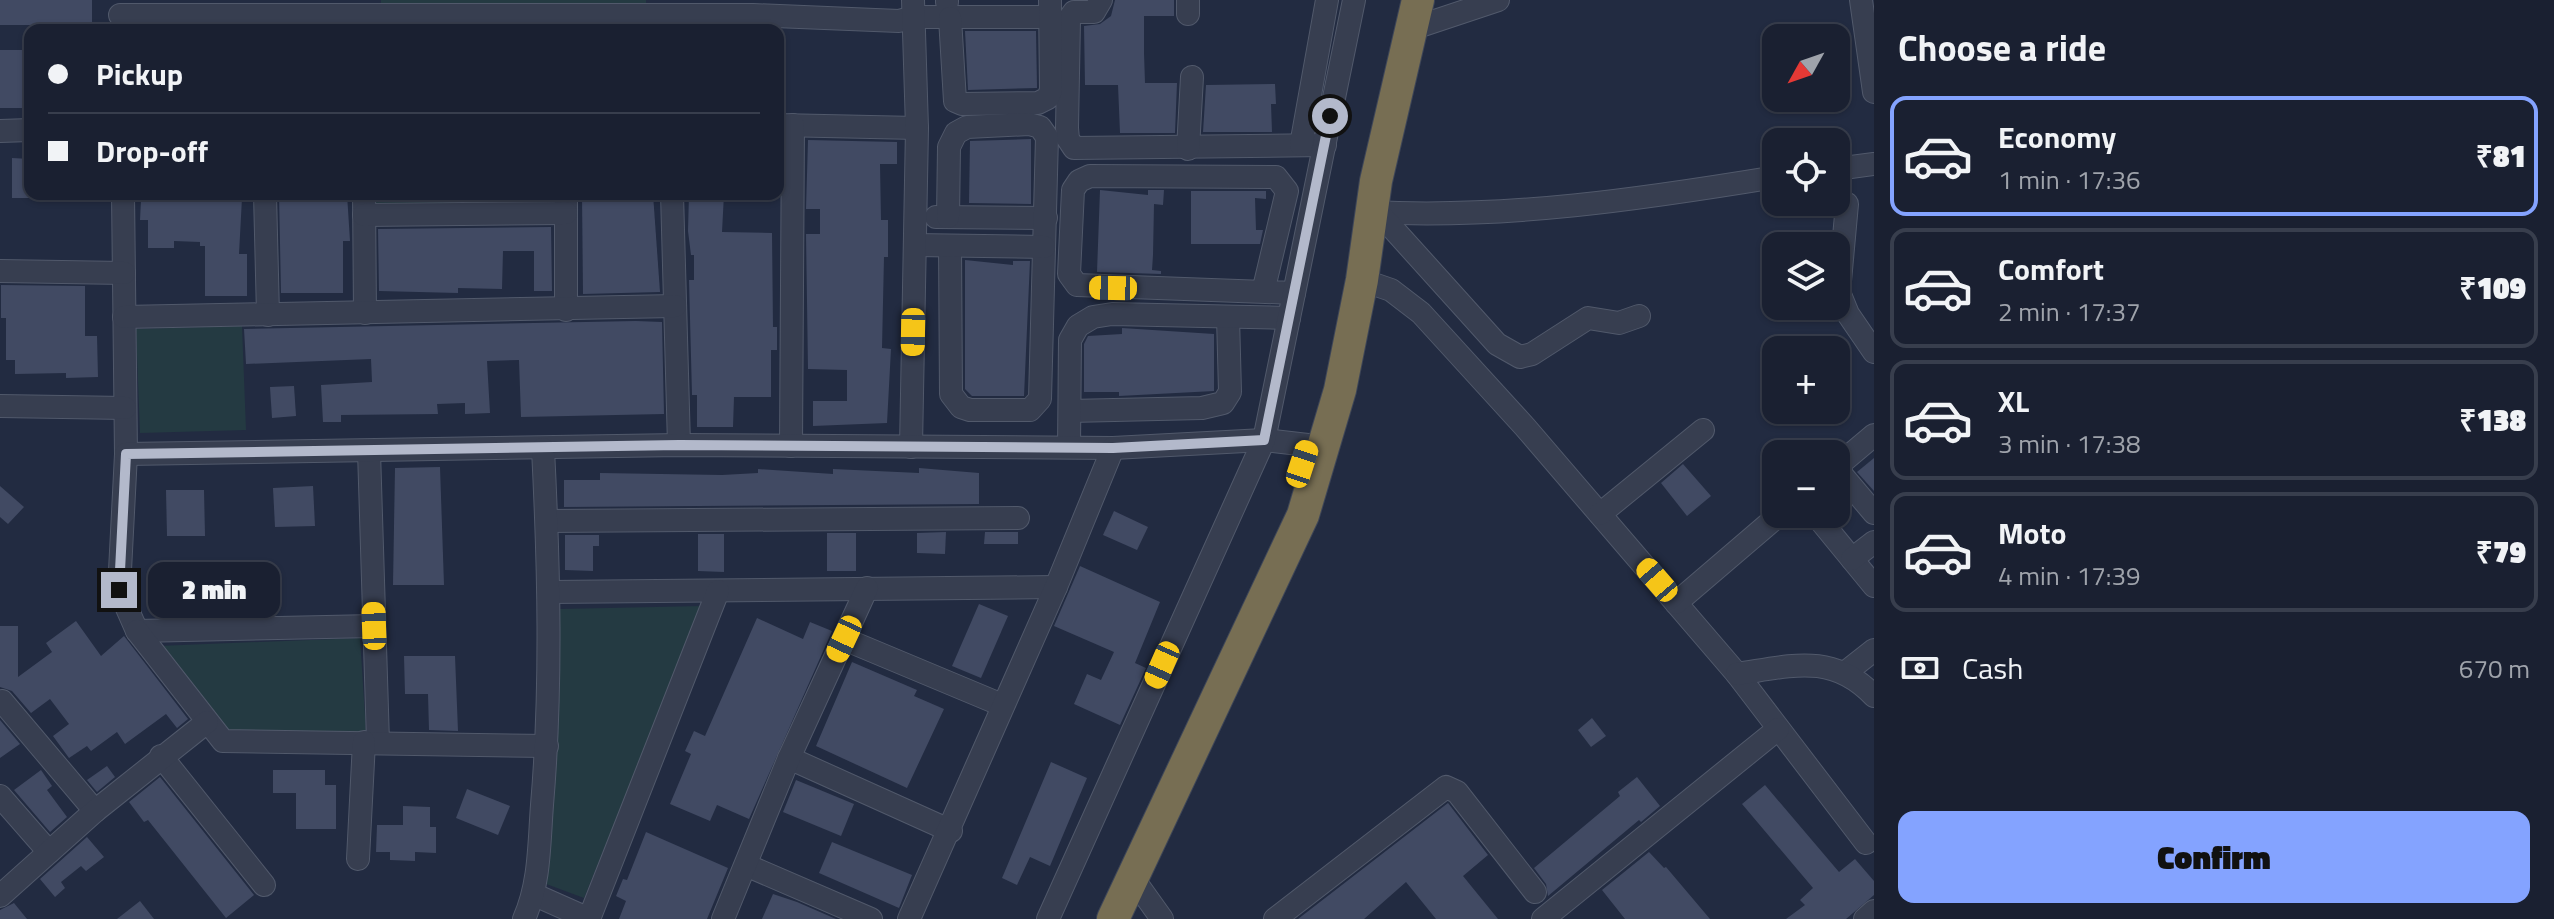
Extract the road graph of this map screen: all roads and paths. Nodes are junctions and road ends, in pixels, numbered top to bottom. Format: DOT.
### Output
graph roads {
  1 [pos="1101,0"];
  2 [pos="1327,0"];
  3 [pos="1354,0"];
  4 [pos="1398,0"];
  5 [pos="1498,0"];
  6 [pos="1861,0"];
  7 [pos="913,7"];
  8 [pos="948,7"];
  9 [pos="371,9"];
  10 [pos="1050,9"];
  11 [pos="1415,14"];
  12 [pos="120,15"];
  13 [pos="669,15"];
  14 [pos="255,23"];
  15 [pos="1192,77"];
  16 [pos="1874,92"];
  17 [pos="786,125"];
  18 [pos="917,128"];
  19 [pos="24,130"];
  20 [pos="0,131"];
  21 [pos="1301,145"];
  22 [pos="1325,145"];
  23 [pos="1188,149"];
  24 [pos="1874,164"];
  25 [pos="1850,167"];
  26 [pos="1762,179"];
  27 [pos="123,200"];
  28 [pos="265,200"];
  29 [pos="672,200"];
  30 [pos="364,204"];
  31 [pos="566,204"];
  32 [pos="1374,212"];
  33 [pos="915,216"];
  34 [pos="1846,216"];
  35 [pos="948,217"];
  36 [pos="1046,218"];
  37 [pos="915,245"];
  38 [pos="950,246"];
  39 [pos="1044,247"];
  40 [pos="0,271"];
  41 [pos="124,273"];
  42 [pos="1362,280"];
  43 [pos="1263,292"];
  44 [pos="1294,293"];
  45 [pos="675,306"];
  46 [pos="566,310"];
  47 [pos="365,313"];
  48 [pos="268,315"];
  49 [pos="1639,316"];
  50 [pos="124,317"];
  51 [pos="1228,317"];
  52 [pos="1289,318"];
  53 [pos="1874,352"];
  54 [pos="0,406"];
  55 [pos="125,408"];
  56 [pos="1070,411"];
  57 [pos="1703,430"];
  58 [pos="1874,435"];
  59 [pos="1264,440"];
  60 [pos="679,445"];
  61 [pos="1317,445"];
  62 [pos="791,446"];
  63 [pos="911,447"];
  64 [pos="1069,447"];
  65 [pos="1113,448"];
  66 [pos="543,449"];
  67 [pos="369,451"];
  68 [pos="126,454"];
  69 [pos="1850,455"];
  70 [pos="1850,484"];
  71 [pos="1874,513"];
  72 [pos="1600,514"];
  73 [pos="1018,518"];
  74 [pos="547,521"];
  75 [pos="1764,528"];
  76 [pos="1827,528"];
  77 [pos="1874,542"];
  78 [pos="1852,559"];
  79 [pos="1874,586"];
  80 [pos="1056,587"];
  81 [pos="867,588"];
  82 [pos="718,591"];
  83 [pos="550,592"];
  84 [pos="1676,603"];
  85 [pos="374,626"];
  86 [pos="137,631"];
  87 [pos="844,639"];
  88 [pos="1874,650"];
  89 [pos="1224,659"];
  90 [pos="1846,672"];
  91 [pos="1737,674"];
  92 [pos="1874,696"];
  93 [pos="2,701"];
  94 [pos="1002,705"];
  95 [pos="207,722"];
  96 [pos="1778,729"];
  97 [pos="371,742"];
  98 [pos="547,746"];
  99 [pos="161,756"];
  100 [pos="789,758"];
  101 [pos="0,796"];
  102 [pos="95,811"];
  103 [pos="951,831"];
  104 [pos="1866,843"];
  105 [pos="49,852"];
  106 [pos="358,859"];
  107 [pos="748,866"];
  108 [pos="1132,877"];
  109 [pos="264,885"];
  110 [pos="1535,892"];
  111 [pos="535,895"];
  112 [pos="0,896"];
  113 [pos="1874,911"];
  114 [pos="1283,917"];
  115 [pos="524,919"];
  116 [pos="723,919"];
  117 [pos="871,919"];
  118 [pos="909,919"];
  119 [pos="1048,919"];
  120 [pos="1095,919"];
  121 [pos="1113,919"];
  122 [pos="1162,919"];
  123 [pos="1543,919"];
  124 [pos="1865,919"];
  1 -- 23 [label="street"];
  2 -- 21 [label="street"];
  3 -- 22 [label="street"];
  4 -- 61 [label="highway"];
  5 -- 11 [label="street"];
  6 -- 16 [label="street"];
  7 -- 8 [label="street"];
  7 -- 13 [label="street"];
  7 -- 18 [label="street"];
  8 -- 10 [label="street"];
  8 -- 10 [label="street"];
  9 -- 13 [label="street"];
  9 -- 14 [label="street"];
  11 -- 32 [label="highway"];
  12 -- 14 [label="street"];
  15 -- 23 [label="street"];
  17 -- 18 [label="street"];
  17 -- 62 [label="street"];
  18 -- 33 [label="street"];
  19 -- 20 [label="street"];
  21 -- 22 [label="street"];
  21 -- 23 [label="street"];
  22 -- 44 [label="street"];
  24 -- 25 [label="street"];
  26 -- 32 [label="street"];
  27 -- 41 [label="street"];
  28 -- 48 [label="street"];
  29 -- 45 [label="street"];
  30 -- 31 [label="street"];
  30 -- 47 [label="street"];
  31 -- 46 [label="street"];
  32 -- 42 [label="highway"];
  32 -- 49 [label="street"];
  33 -- 35 [label="street"];
  33 -- 37 [label="street"];
  34 -- 53 [label="street"];
  35 -- 36 [label="street"];
  35 -- 36 [label="street"];
  36 -- 39 [label="street"];
  37 -- 38 [label="street"];
  37 -- 63 [label="street"];
  38 -- 39 [label="street"];
  38 -- 39 [label="street"];
  40 -- 41 [label="street"];
  41 -- 50 [label="street"];
  42 -- 61 [label="highway"];
  42 -- 72 [label="street"];
  43 -- 43 [label="street"];
  43 -- 44 [label="street"];
  44 -- 52 [label="street"];
  45 -- 46 [label="street"];
  45 -- 60 [label="street"];
  46 -- 47 [label="street"];
  47 -- 48 [label="street"];
  48 -- 50 [label="street"];
  50 -- 55 [label="street"];
  51 -- 52 [label="street"];
  51 -- 56 [label="street"];
  51 -- 56 [label="street"];
  52 -- 59 [label="street"];
  54 -- 55 [label="street"];
  55 -- 68 [label="street"];
  56 -- 64 [label="street"];
  57 -- 72 [label="street"];
  58 -- 69 [label="street"];
  59 -- 61 [label="street"];
  59 -- 65 [label="street"];
  59 -- 119 [label="street"];
  60 -- 62 [label="street"];
  60 -- 66 [label="street"];
  61 -- 89 [label="highway"];
  62 -- 63 [label="street"];
  63 -- 64 [label="street"];
  64 -- 65 [label="street"];
  65 -- 80 [label="street"];
  66 -- 67 [label="street"];
  66 -- 74 [label="street"];
  67 -- 68 [label="street"];
  67 -- 85 [label="street"];
  68 -- 86 [label="street"];
  70 -- 71 [label="street"];
  72 -- 84 [label="street"];
  73 -- 74 [label="street"];
  74 -- 83 [label="street"];
  75 -- 84 [label="street"];
  76 -- 78 [label="street"];
  77 -- 78 [label="street"];
  78 -- 79 [label="street"];
  80 -- 81 [label="street"];
  80 -- 94 [label="street"];
  81 -- 82 [label="street"];
  81 -- 87 [label="street"];
  82 -- 83 [label="street"];
  82 -- 111 [label="street"];
  83 -- 98 [label="street"];
  84 -- 91 [label="street"];
  85 -- 86 [label="street"];
  85 -- 97 [label="street"];
  86 -- 95 [label="street"];
  87 -- 94 [label="street"];
  87 -- 100 [label="street"];
  88 -- 90 [label="street"];
  89 -- 108 [label="highway"];
  89 -- 120 [label="highway"];
  90 -- 91 [label="street"];
  90 -- 92 [label="street"];
  91 -- 96 [label="street"];
  93 -- 102 [label="street"];
  94 -- 103 [label="street"];
  95 -- 97 [label="street"];
  95 -- 99 [label="street"];
  96 -- 104 [label="street"];
  96 -- 123 [label="street"];
  97 -- 98 [label="street"];
  97 -- 106 [label="street"];
  98 -- 111 [label="street"];
  99 -- 102 [label="street"];
  99 -- 109 [label="street"];
  100 -- 103 [label="street"];
  100 -- 107 [label="street"];
  101 -- 105 [label="street"];
  102 -- 105 [label="street"];
  103 -- 118 [label="street"];
  105 -- 112 [label="street"];
  107 -- 116 [label="street"];
  107 -- 117 [label="street"];
  108 -- 121 [label="highway"];
  108 -- 122 [label="street"];
  110 -- 114 [label="street"];
  111 -- 115 [label="street"];
  113 -- 124 [label="street"];
}
